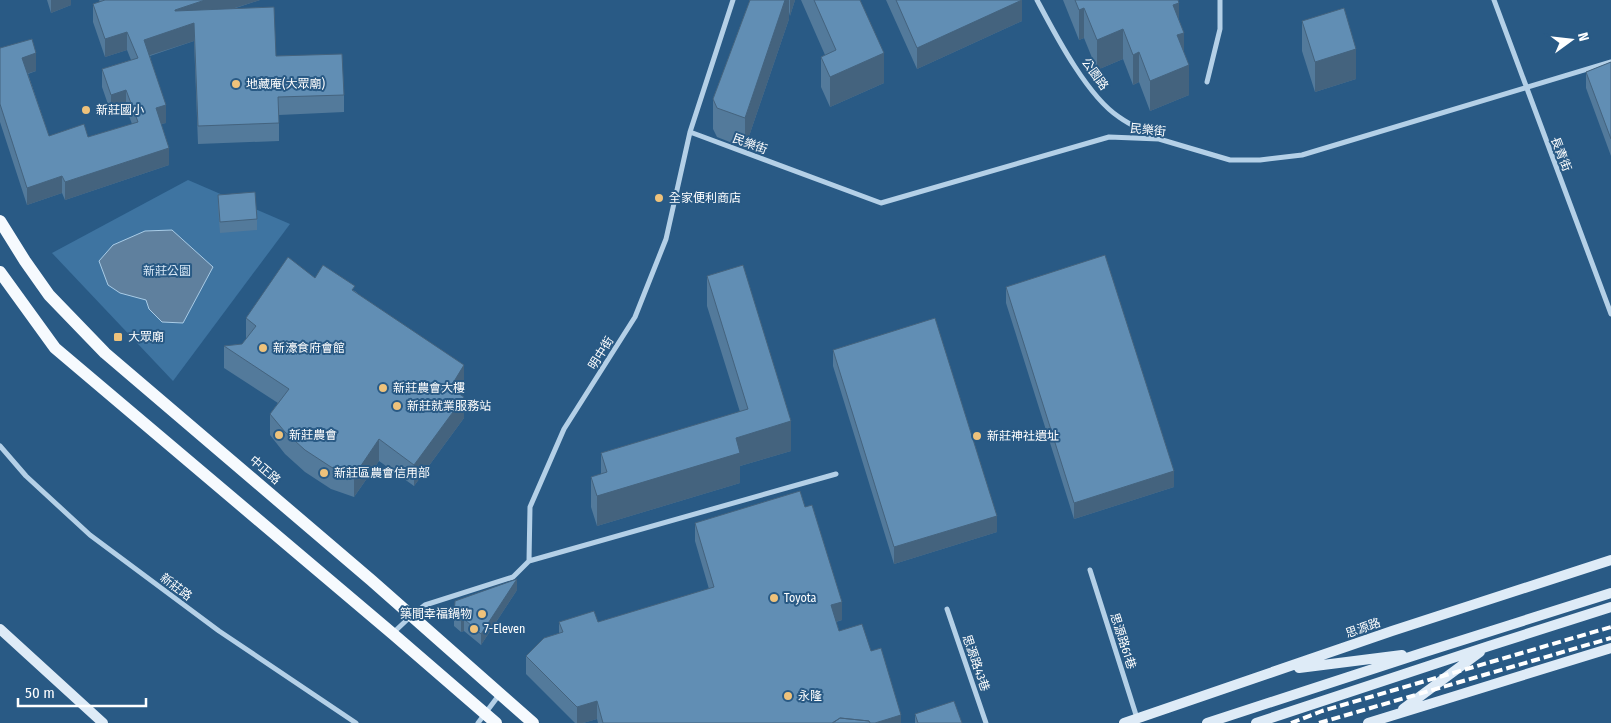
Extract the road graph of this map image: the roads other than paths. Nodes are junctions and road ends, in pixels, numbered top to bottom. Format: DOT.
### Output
graph roads {
  1 [pos="734,0"];
  2 [pos="1037,0"];
  3 [pos="1220,0"];
  4 [pos="1494,0"];
  5 [pos="1611,62"];
  6 [pos="1207,82"];
  7 [pos="1526,88"];
  8 [pos="690,132"];
  9 [pos="1159,139"];
  10 [pos="0,220"];
  11 [pos="0,272"];
  12 [pos="1611,314"];
  13 [pos="0,446"];
  14 [pos="836,474"];
  15 [pos="1611,560"];
  16 [pos="529,561"];
  17 [pos="1090,570"];
  18 [pos="1611,593"];
  19 [pos="1611,607"];
  20 [pos="947,609"];
  21 [pos="411,616"];
  22 [pos="0,629"];
  23 [pos="393,634"];
  24 [pos="1489,646"];
  25 [pos="1611,648"];
  26 [pos="1425,652"];
  27 [pos="1276,670"];
  28 [pos="500,695"];
  29 [pos="1395,714"];
  30 [pos="481,718"];
  31 [pos="1137,718"];
  32 [pos="1211,722"];
  33 [pos="103,723"];
  34 [pos="356,723"];
  35 [pos="496,723"];
  36 [pos="533,723"];
  37 [pos="986,723"];
  38 [pos="1124,723"];
  39 [pos="1256,723"];
  40 [pos="1368,723"];
  1 -- 8 [label="street, 明中街"];
  2 -- 9 [label="street, 公園路"];
  3 -- 6 [label="street"];
  4 -- 7 [label="street, 長青街"];
  5 -- 7 [label="street, 民樂街"];
  7 -- 9 [label="street, 民樂街"];
  7 -- 12 [label="street, 長青街"];
  8 -- 9 [label="street, 民樂街"];
  8 -- 16 [label="street, 明中街"];
  10 -- 21 [label="main road, 中正路"];
  11 -- 23 [label="main road"];
  13 -- 34 [label="street, 新莊路"];
  14 -- 16 [label="street"];
  15 -- 27 [label="main road, 思源路"];
  16 -- 21 [label="street"];
  17 -- 31 [label="street, 思源路61巷"];
  18 -- 26 [label="main road"];
  19 -- 24 [label="main road"];
  20 -- 37 [label="street, 思源路43巷"];
  21 -- 23 [label="street"];
  21 -- 28 [label="main road, 中正路"];
  22 -- 33 [label="main road"];
  23 -- 30 [label="main road"];
  24 -- 29 [label="main road"];
  24 -- 39 [label="main road"];
  25 -- 29 [label="main road"];
  26 -- 27 [label="main road"];
  26 -- 32 [label="main road"];
  27 -- 31 [label="main road, 思源路"];
  28 -- 30 [label="street"];
  28 -- 36 [label="main road, 中正路"];
  29 -- 40 [label="main road"];
  30 -- 35 [label="main road"];
  31 -- 38 [label="main road, 思源路"];
}
